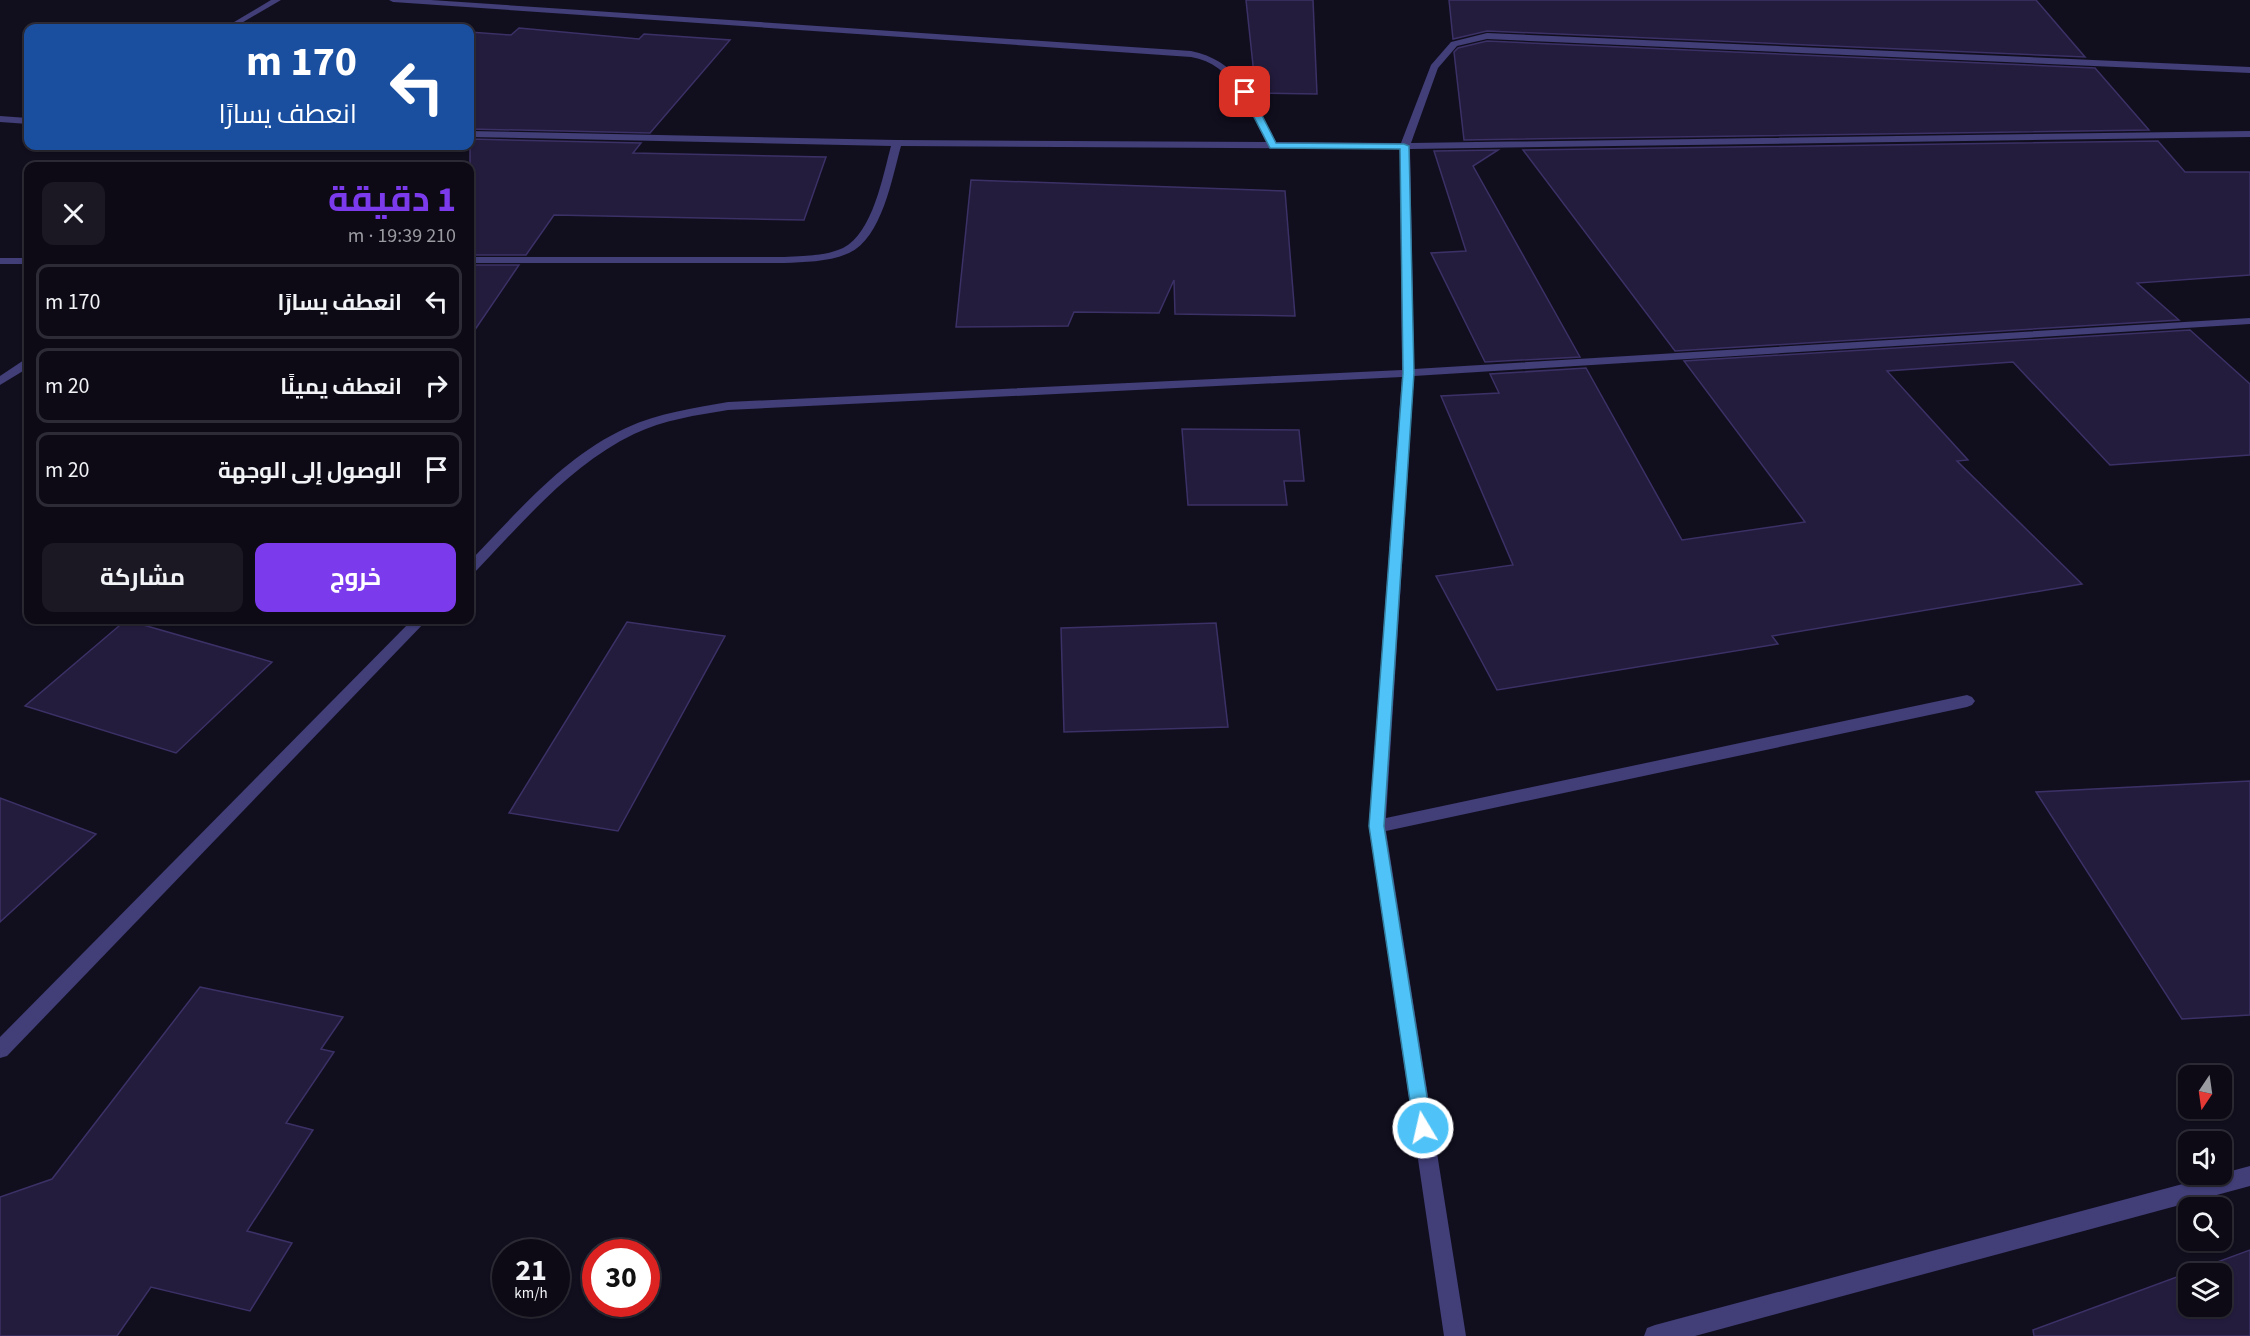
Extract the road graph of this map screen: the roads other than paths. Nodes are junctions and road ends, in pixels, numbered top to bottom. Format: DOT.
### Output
graph roads {
  1 [pos="277,0"];
  2 [pos="393,0"];
  3 [pos="235,24"];
  4 [pos="2250,70"];
  5 [pos="0,119"];
  6 [pos="24,121"];
  7 [pos="474,134"];
  8 [pos="2236,134"];
  9 [pos="2250,134"];
  10 [pos="897,143"];
  11 [pos="2250,144"];
  12 [pos="1273,146"];
  13 [pos="1404,146"];
  14 [pos="474,260"];
  15 [pos="0,261"];
  16 [pos="24,261"];
  17 [pos="2250,321"];
  18 [pos="24,366"];
  19 [pos="1408,373"];
  20 [pos="0,381"];
  21 [pos="474,565"];
  22 [pos="416,624"];
  23 [pos="1967,701"];
  24 [pos="1377,826"];
  25 [pos="0,1050"];
  26 [pos="2250,1176"];
  27 [pos="1455,1336"];
  28 [pos="1655,1336"];
  1 -- 3 [label="street"];
  2 -- 12 [label="street"];
  4 -- 13 [label="street"];
  5 -- 6 [label="street"];
  7 -- 10 [label="street"];
  8 -- 9 [label="street"];
  8 -- 11 [label="street"];
  8 -- 13 [label="street"];
  10 -- 12 [label="street"];
  10 -- 14 [label="street"];
  12 -- 13 [label="street"];
  13 -- 19 [label="street"];
  15 -- 16 [label="street"];
  17 -- 19 [label="street"];
  18 -- 20 [label="street"];
  19 -- 21 [label="street"];
  19 -- 24 [label="street"];
  22 -- 25 [label="street"];
  23 -- 24 [label="street"];
  24 -- 27 [label="street"];
  26 -- 28 [label="street"];
}
